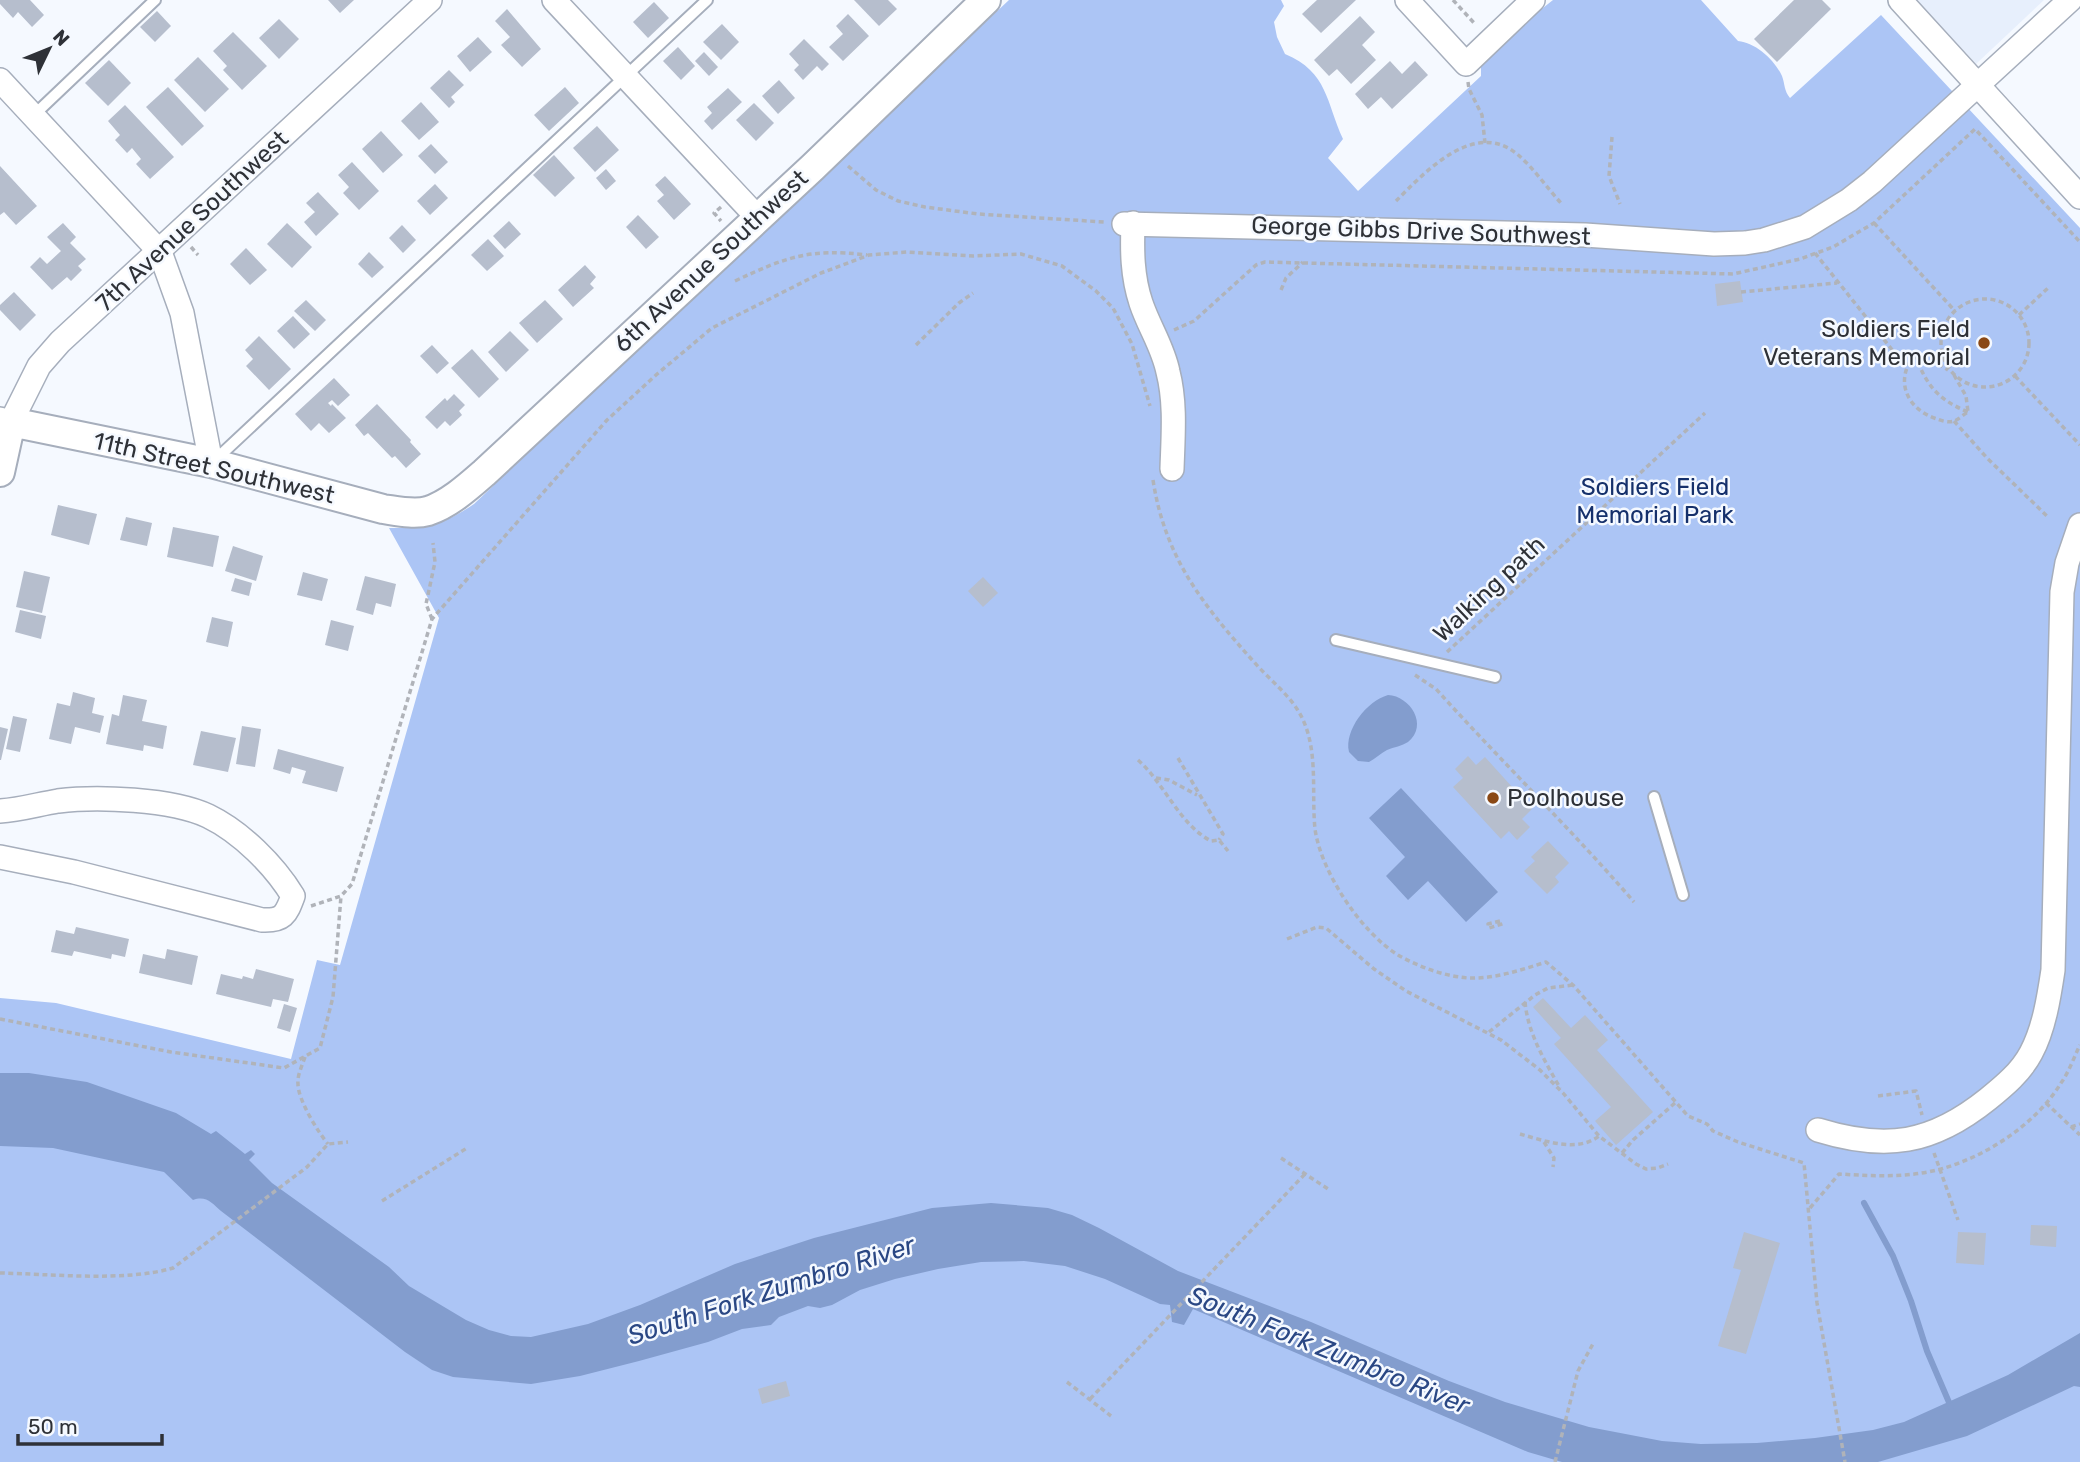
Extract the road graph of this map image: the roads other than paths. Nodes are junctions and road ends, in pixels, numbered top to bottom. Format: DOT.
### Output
graph roads {
  1 [pos="155,0"];
  2 [pos="430,0"];
  3 [pos="554,0"];
  4 [pos="707,0"];
  5 [pos="986,0"];
  6 [pos="1407,0"];
  7 [pos="1533,0"];
  8 [pos="1900,0"];
  9 [pos="2070,0"];
  10 [pos="625,76"];
  11 [pos="0,80"];
  12 [pos="1978,85"];
  13 [pos="34,115"];
  14 [pos="2080,197"];
  15 [pos="758,218"];
  16 [pos="160,252"];
  17 [pos="6,421"];
  18 [pos="211,463"];
  19 [pos="1172,469"];
  20 [pos="0,472"];
  21 [pos="428,511"];
  22 [pos="2080,525"];
  23 [pos="1336,640"];
  24 [pos="1495,677"];
  25 [pos="1654,797"];
  26 [pos="0,811"];
  27 [pos="0,857"];
  28 [pos="1684,895"];
  29 [pos="1818,1130"];
  1 -- 13 [label="lane"];
  2 -- 16 [label="street, 7th Avenue Southwest"];
  3 -- 10 [label="street"];
  4 -- 10 [label="lane"];
  5 -- 15 [label="street, 6th Avenue Southwest"];
  6 -- 7 [label="street"];
  8 -- 12 [label="street"];
  9 -- 12 [label="street, George Gibbs Drive Southwest"];
  10 -- 15 [label="street"];
  10 -- 18 [label="lane"];
  11 -- 13 [label="street"];
  12 -- 14 [label="street"];
  12 -- 19 [label="street, George Gibbs Drive Southwest"];
  13 -- 16 [label="street"];
  15 -- 21 [label="street, 6th Avenue Southwest"];
  16 -- 17 [label="street, 7th Avenue Southwest"];
  16 -- 18 [label="street"];
  17 -- 18 [label="street, 11th Street Southwest"];
  17 -- 20 [label="street, 7th Avenue Southwest"];
  18 -- 21 [label="street, 11th Street Southwest"];
  22 -- 29 [label="street"];
  23 -- 24 [label="lane"];
  25 -- 28 [label="lane"];
  26 -- 27 [label="street"];
}
